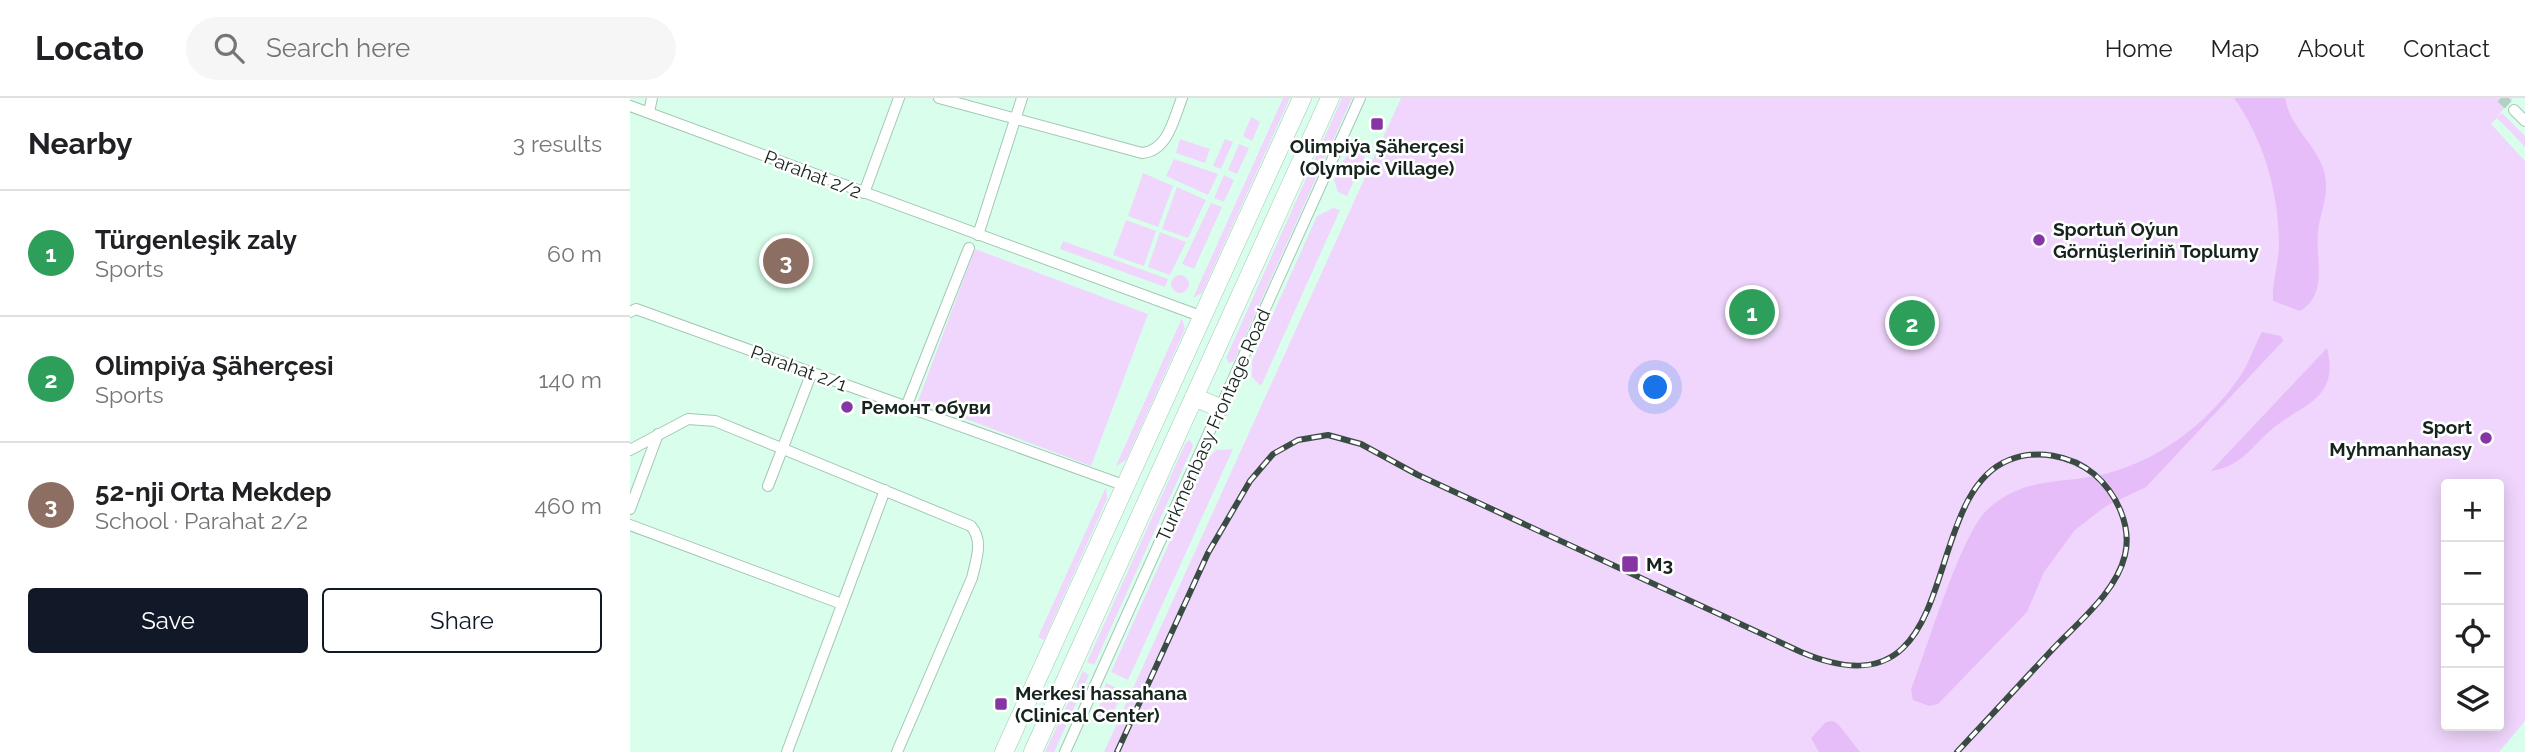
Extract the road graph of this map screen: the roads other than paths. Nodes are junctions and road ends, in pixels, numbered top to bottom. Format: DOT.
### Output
graph roads {
  1 [pos="652,98"];
  2 [pos="899,98"];
  3 [pos="939,98"];
  4 [pos="1022,98"];
  5 [pos="1182,98"];
  6 [pos="1302,98"];
  7 [pos="1330,98"];
  8 [pos="1360,98"];
  9 [pos="630,106"];
  10 [pos="2514,110"];
  11 [pos="649,112"];
  12 [pos="1015,117"];
  13 [pos="2525,121"];
  14 [pos="864,193"];
  15 [pos="978,235"];
  16 [pos="969,248"];
  17 [pos="630,312"];
  18 [pos="1203,317"];
  19 [pos="812,372"];
  20 [pos="1194,397"];
  21 [pos="906,407"];
  22 [pos="1220,408"];
  23 [pos="658,434"];
  24 [pos="783,448"];
  25 [pos="630,450"];
  26 [pos="768,486"];
  27 [pos="1126,486"];
  28 [pos="885,490"];
  29 [pos="630,509"];
  30 [pos="630,525"];
  31 [pos="842,604"];
  32 [pos="790,751"];
  33 [pos="897,752"];
  34 [pos="1004,752"];
  35 [pos="1033,752"];
  36 [pos="1065,752"];
  1 -- 11 [label="street"];
  2 -- 14 [label="street"];
  3 -- 12 [label="street"];
  4 -- 12 [label="street"];
  5 -- 12 [label="street"];
  6 -- 18 [label="main road"];
  7 -- 20 [label="main road"];
  8 -- 22 [label="street, Turkmenbasy Frontage Road"];
  9 -- 11 [label="street, Parahat 2/2"];
  10 -- 13 [label="street"];
  11 -- 14 [label="street, Parahat 2/2"];
  12 -- 15 [label="street"];
  14 -- 15 [label="street, Parahat 2/2"];
  15 -- 18 [label="street, Parahat 2/2"];
  16 -- 21 [label="street"];
  17 -- 19 [label="street, Parahat 2/1"];
  18 -- 27 [label="main road"];
  19 -- 21 [label="street, Parahat 2/1"];
  19 -- 24 [label="street"];
  20 -- 22 [label="main road"];
  20 -- 35 [label="main road"];
  21 -- 27 [label="street, Parahat 2/1"];
  22 -- 36 [label="street, Turkmenbasy Frontage Road"];
  23 -- 24 [label="street"];
  23 -- 25 [label="street"];
  23 -- 29 [label="street"];
  24 -- 26 [label="street"];
  24 -- 28 [label="street"];
  27 -- 34 [label="main road"];
  28 -- 31 [label="street"];
  28 -- 33 [label="street"];
  30 -- 31 [label="street"];
  31 -- 32 [label="street"];
}
